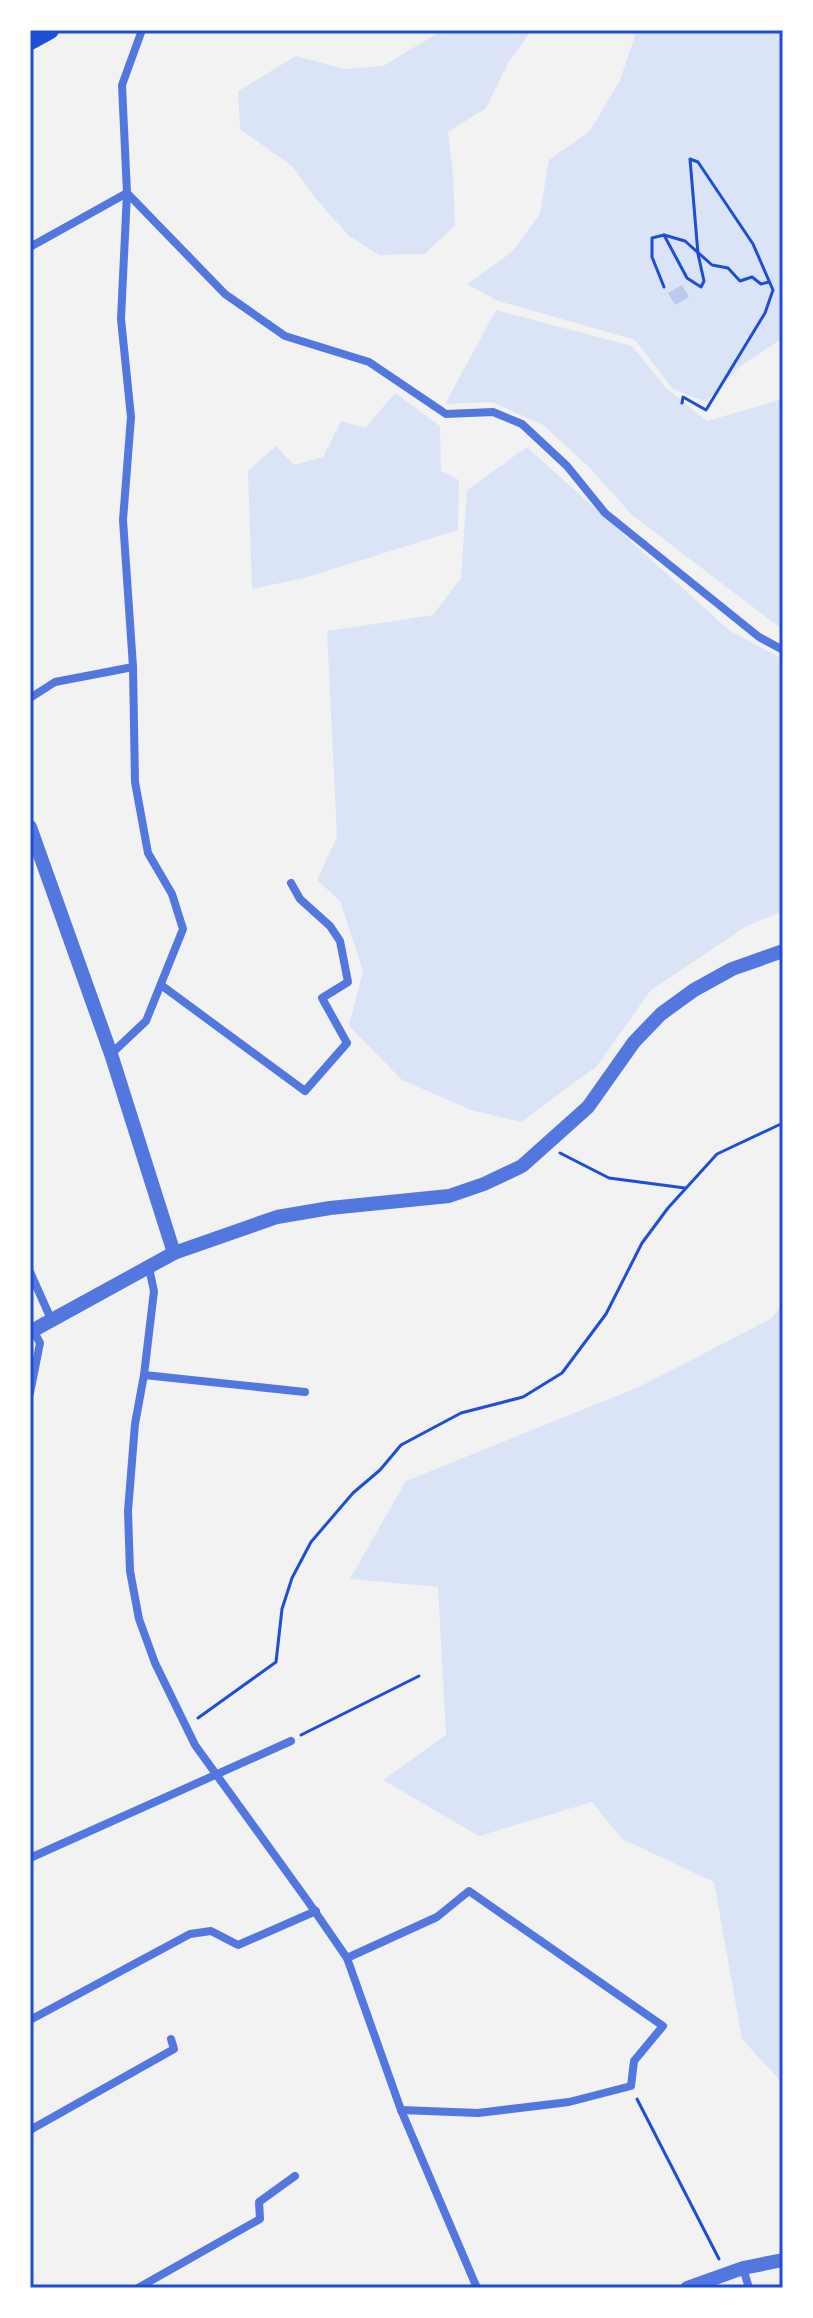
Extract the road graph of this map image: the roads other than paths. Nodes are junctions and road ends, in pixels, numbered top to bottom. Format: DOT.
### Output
graph roads {
  1 [pos="50,30"];
  2 [pos="142,30"];
  3 [pos="30,41"];
  4 [pos="127,193"];
  5 [pos="30,247"];
  6 [pos="783,650"];
  7 [pos="133,667"];
  8 [pos="30,698"];
  9 [pos="30,827"];
  10 [pos="291,883"];
  11 [pos="783,951"];
  12 [pos="161,985"];
  13 [pos="111,1054"];
  14 [pos="174,1253"];
  15 [pos="149,1268"];
  16 [pos="30,1272"];
  17 [pos="51,1319"];
  18 [pos="32,1331"];
  19 [pos="144,1375"];
  20 [pos="305,1392"];
  21 [pos="30,1393"];
  22 [pos="291,1741"];
  23 [pos="216,1773"];
  24 [pos="30,1858"];
  25 [pos="316,1911"];
  26 [pos="347,1958"];
  27 [pos="30,2020"];
  28 [pos="171,2039"];
  29 [pos="401,2110"];
  30 [pos="30,2130"];
  31 [pos="295,2176"];
  32 [pos="783,2260"];
  33 [pos="743,2268"];
  34 [pos="138,2288"];
  35 [pos="477,2288"];
  36 [pos="687,2288"];
  37 [pos="749,2288"];
  1 -- 3 [label="main road"];
  2 -- 4 [label="street"];
  4 -- 5 [label="street"];
  4 -- 6 [label="street"];
  4 -- 7 [label="street"];
  7 -- 8 [label="street"];
  7 -- 12 [label="street"];
  9 -- 13 [label="street"];
  10 -- 12 [label="street"];
  11 -- 14 [label="street"];
  12 -- 13 [label="street"];
  13 -- 14 [label="street"];
  14 -- 15 [label="street"];
  15 -- 17 [label="street"];
  15 -- 19 [label="street"];
  16 -- 17 [label="street"];
  17 -- 18 [label="street"];
  18 -- 21 [label="street"];
  19 -- 20 [label="street"];
  19 -- 23 [label="street"];
  22 -- 23 [label="street"];
  23 -- 24 [label="street"];
  23 -- 25 [label="street"];
  25 -- 26 [label="street"];
  25 -- 27 [label="street"];
  26 -- 29 [label="street"];
  26 -- 29 [label="street"];
  28 -- 30 [label="street"];
  29 -- 35 [label="street"];
  31 -- 34 [label="street"];
  32 -- 33 [label="street"];
  33 -- 36 [label="street"];
  33 -- 37 [label="street"];
}
